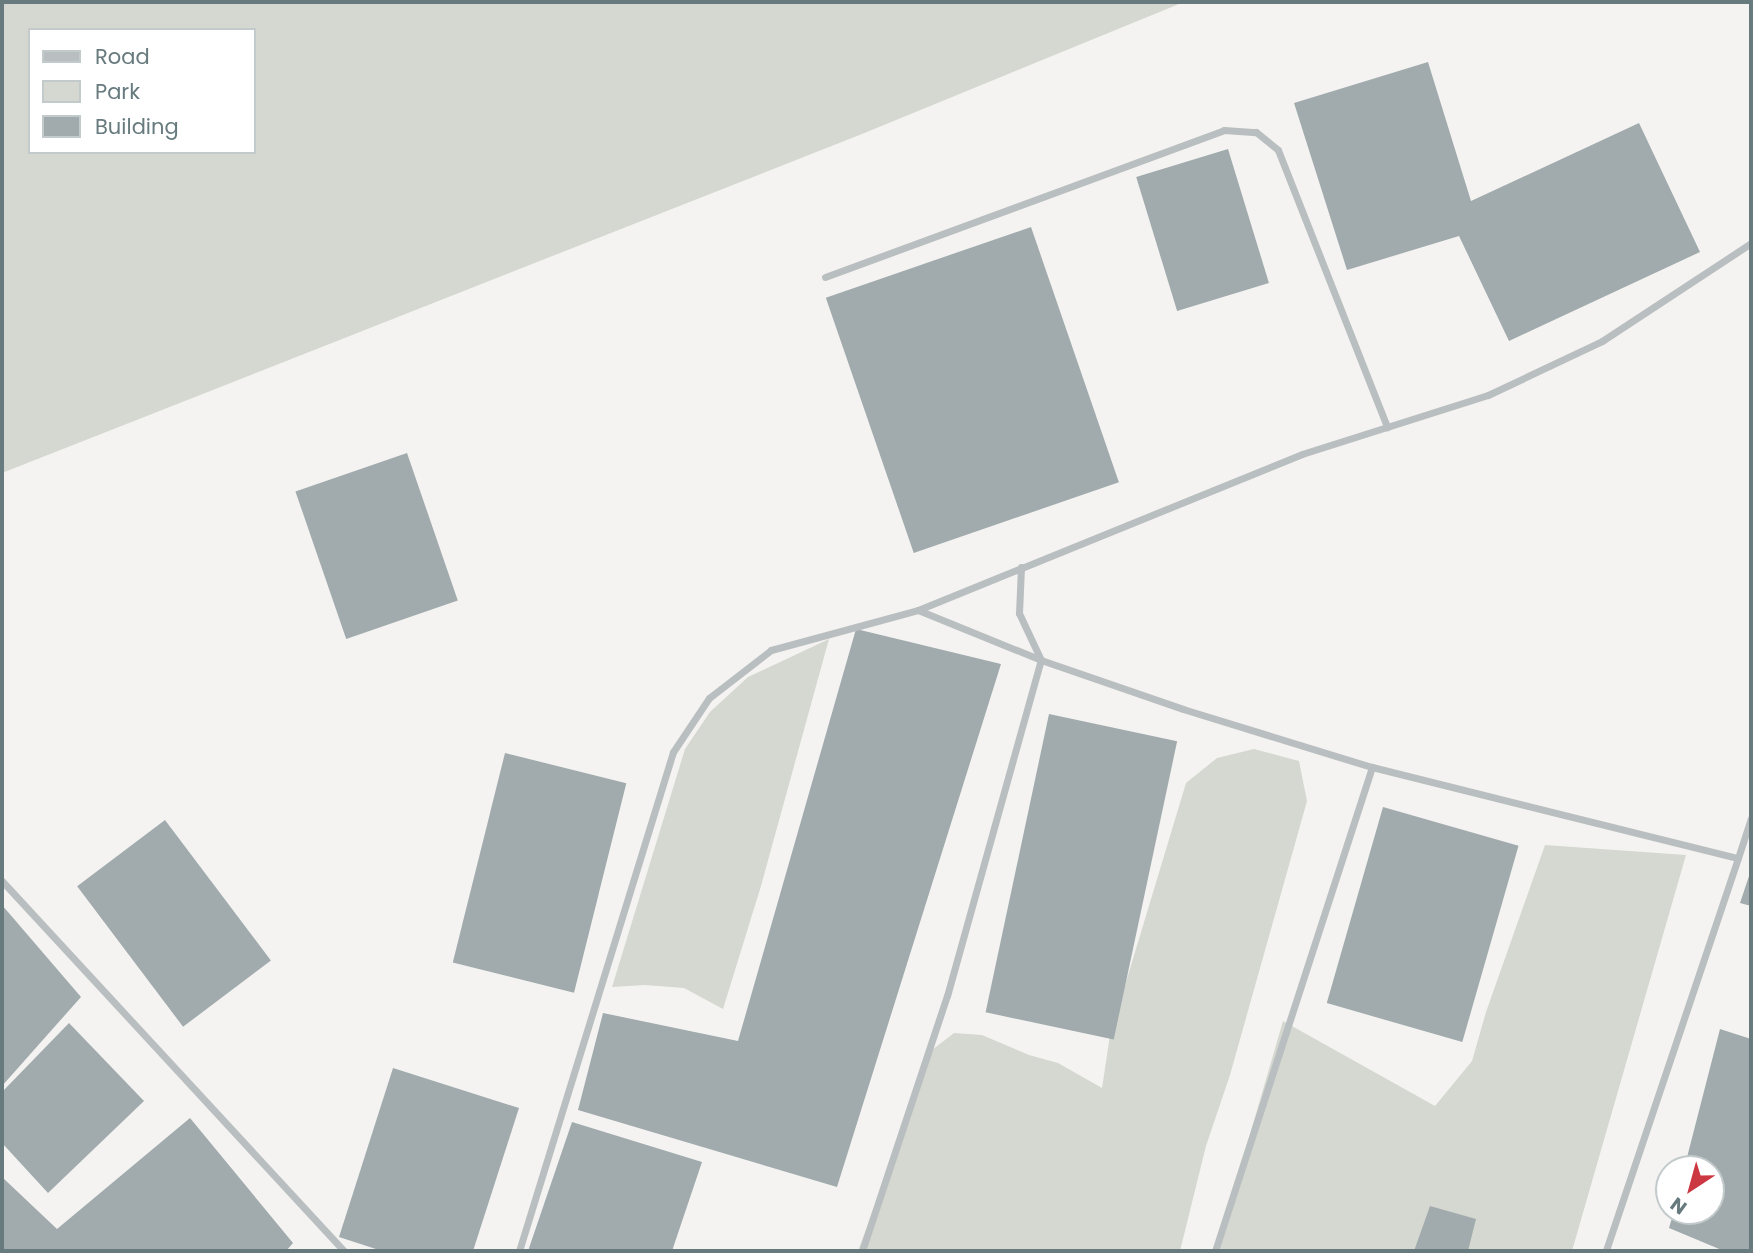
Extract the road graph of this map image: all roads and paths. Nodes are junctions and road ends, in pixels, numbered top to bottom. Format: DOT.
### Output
graph roads {
  1 [pos="1751,243"];
  2 [pos="825,277"];
  3 [pos="1387,427"];
  4 [pos="1021,567"];
  5 [pos="918,610"];
  6 [pos="1041,660"];
  7 [pos="1372,767"];
  8 [pos="1751,818"];
  9 [pos="1738,858"];
  10 [pos="2,881"];
  11 [pos="344,1251"];
  12 [pos="519,1251"];
  13 [pos="862,1251"];
  14 [pos="1215,1251"];
  15 [pos="1606,1251"];
  1 -- 3 [label="street"];
  2 -- 3 [label="street"];
  3 -- 4 [label="street"];
  4 -- 5 [label="street"];
  4 -- 6 [label="street"];
  5 -- 6 [label="street"];
  5 -- 12 [label="street"];
  6 -- 7 [label="street"];
  6 -- 13 [label="street"];
  7 -- 9 [label="street"];
  7 -- 14 [label="street"];
  8 -- 9 [label="street"];
  9 -- 15 [label="street"];
  10 -- 11 [label="street"];
}
